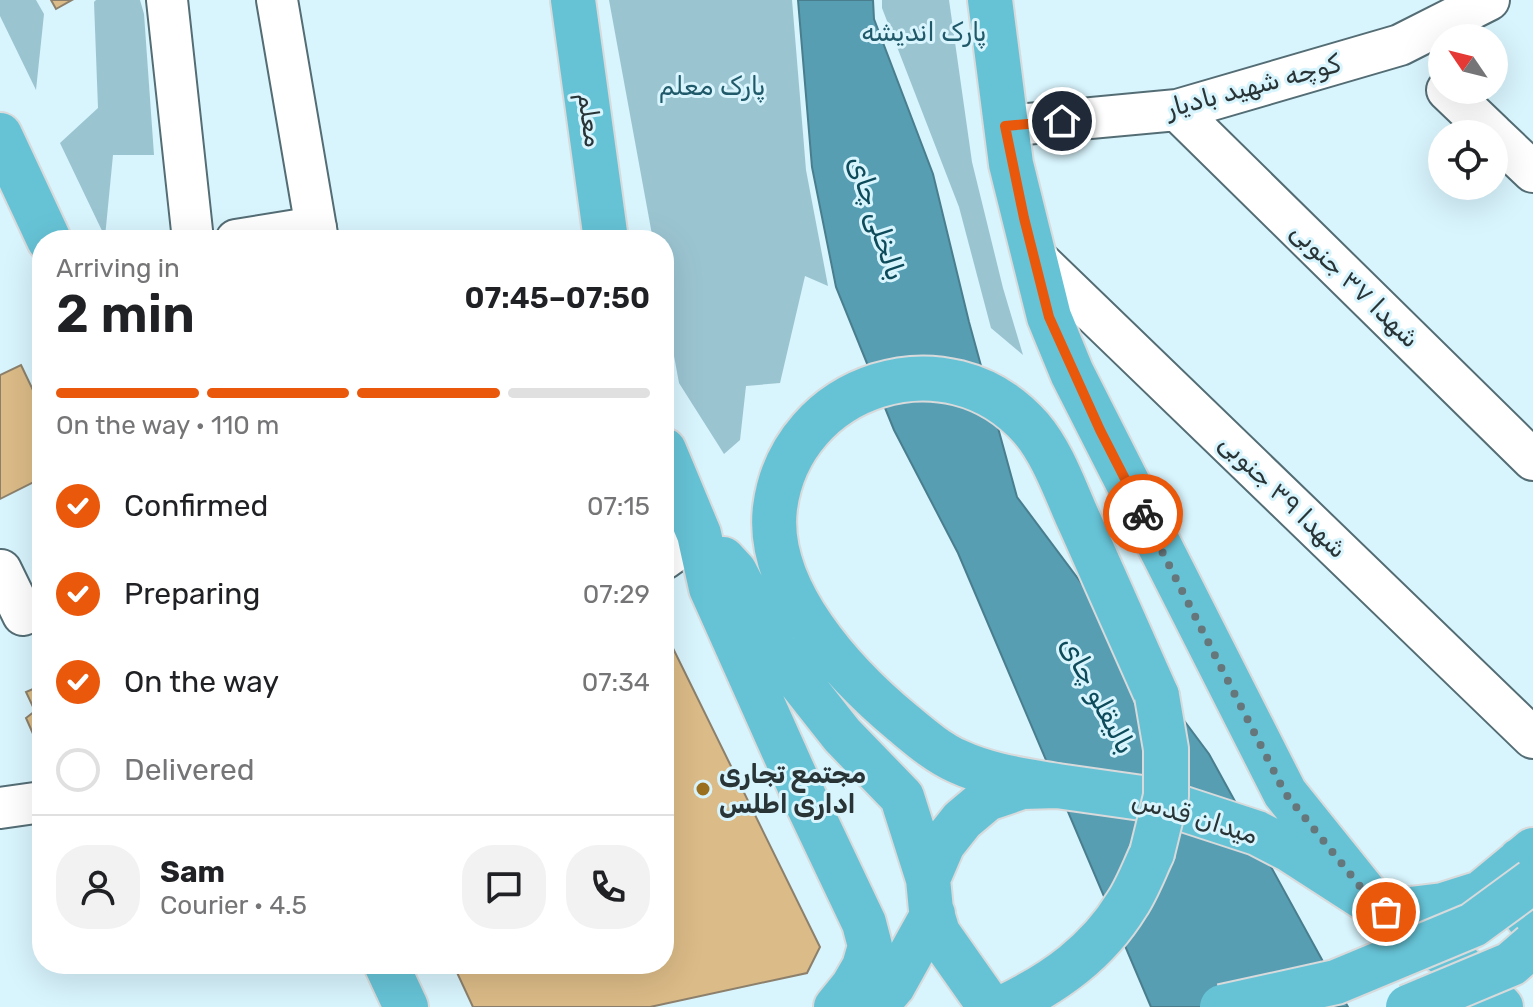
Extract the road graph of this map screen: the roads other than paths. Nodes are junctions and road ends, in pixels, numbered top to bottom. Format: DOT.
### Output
graph roads {
  1 [pos="167,0"];
  2 [pos="277,0"];
  3 [pos="573,0"];
  4 [pos="990,0"];
  5 [pos="1489,0"];
  6 [pos="1400,45"];
  7 [pos="1428,72"];
  8 [pos="1462,104"];
  9 [pos="1177,110"];
  10 [pos="1479,120"];
  11 [pos="1005,126"];
  12 [pos="0,135"];
  13 [pos="1508,148"];
  14 [pos="1533,172"];
  15 [pos="44,230"];
  16 [pos="192,230"];
  17 [pos="316,230"];
  18 [pos="605,230"];
  19 [pos="1033,255"];
  20 [pos="1533,460"];
  21 [pos="674,485"];
  22 [pos="684,520"];
  23 [pos="674,540"];
  24 [pos="1533,738"];
  25 [pos="1057,786"];
  26 [pos="32,803"];
  27 [pos="0,808"];
  28 [pos="1529,864"];
  29 [pos="930,897"];
  30 [pos="1381,909"];
  31 [pos="1533,923"];
  32 [pos="1533,945"];
  33 [pos="391,974"];
  34 [pos="406,1007"];
  35 [pos="836,1007"];
  36 [pos="875,1007"];
  37 [pos="990,1007"];
  38 [pos="1004,1007"];
  39 [pos="1222,1007"];
  40 [pos="1408,1007"];
  41 [pos="1501,1007"];
  1 -- 16 [label="street"];
  2 -- 17 [label="street"];
  3 -- 18 [label="main road, معلم"];
  4 -- 11 [label="main road"];
  5 -- 6 [label="street, کوچه شهید بادیار"];
  6 -- 7 [label="street"];
  6 -- 9 [label="street, کوچه شهید بادیار"];
  8 -- 10 [label="street"];
  9 -- 11 [label="street, کوچه شهید بادیار"];
  9 -- 20 [label="street, شهدا ۳۷ جنوبی"];
  11 -- 19 [label="main road"];
  12 -- 15 [label="main road"];
  13 -- 14 [label="street"];
  19 -- 24 [label="street, شهدا ۳۹ جنوبی"];
  19 -- 30 [label="main road"];
  21 -- 22 [label="main road"];
  22 -- 23 [label="street"];
  22 -- 29 [label="main road"];
  22 -- 35 [label="main road"];
  25 -- 29 [label="main road, میدان قدس"];
  25 -- 30 [label="main road, میدان قدس"];
  25 -- 38 [label="main road, bridge"];
  26 -- 27 [label="street"];
  28 -- 30 [label="main road"];
  28 -- 31 [label="main road"];
  28 -- 39 [label="main road, bridge"];
  29 -- 36 [label="main road, میدان قدس"];
  29 -- 37 [label="main road"];
  30 -- 41 [label="main road, میدان قدس"];
  32 -- 40 [label="main road, bridge"];
  33 -- 34 [label="main road"];
}
